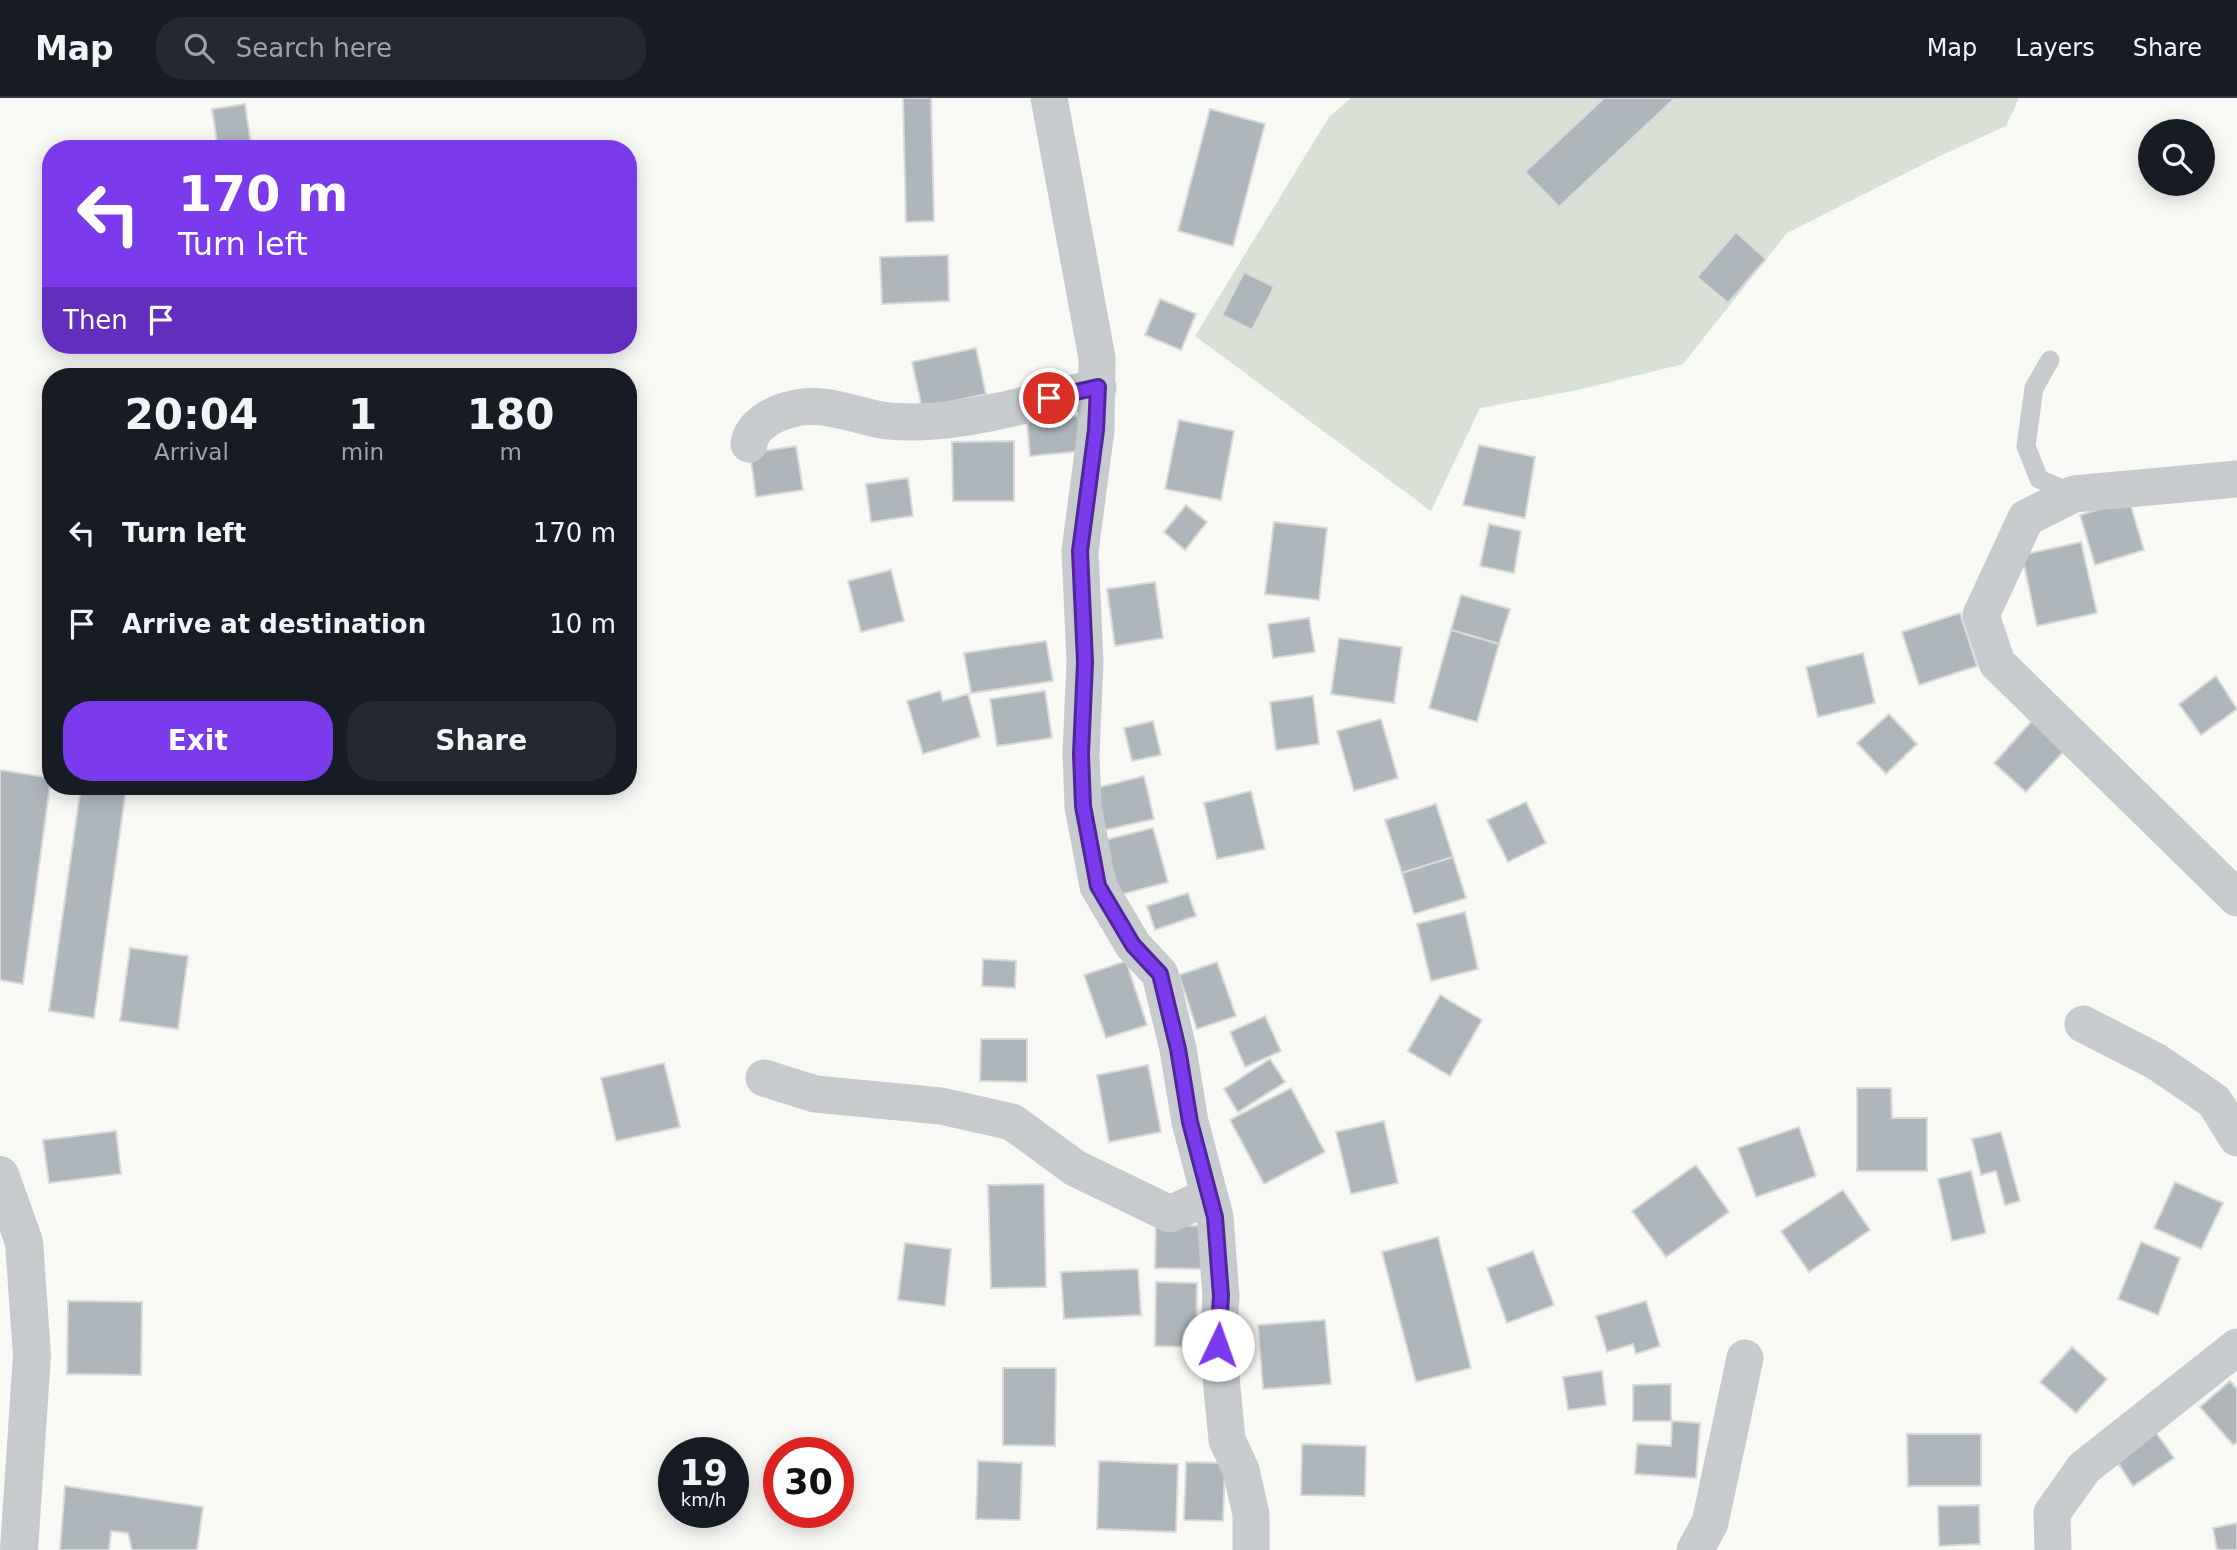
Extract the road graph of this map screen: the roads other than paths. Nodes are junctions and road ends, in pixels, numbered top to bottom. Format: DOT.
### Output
graph roads {
  1 [pos="1049,98"];
  2 [pos="2050,360"];
  3 [pos="1098,387"];
  4 [pos="749,444"];
  5 [pos="2237,479"];
  6 [pos="2074,494"];
  7 [pos="2237,898"];
  8 [pos="2083,1024"];
  9 [pos="764,1078"];
  10 [pos="2237,1138"];
  11 [pos="0,1175"];
  12 [pos="1209,1196"];
  13 [pos="2237,1347"];
  14 [pos="1745,1358"];
  15 [pos="19,1550"];
  16 [pos="1251,1550"];
  17 [pos="1695,1550"];
  18 [pos="2053,1550"];
  1 -- 3 [label="street"];
  2 -- 6 [label="lane"];
  3 -- 4 [label="street"];
  3 -- 12 [label="street"];
  5 -- 6 [label="street"];
  6 -- 7 [label="street"];
  8 -- 10 [label="street"];
  9 -- 12 [label="street"];
  11 -- 15 [label="street"];
  12 -- 16 [label="street"];
  13 -- 18 [label="street"];
  14 -- 17 [label="street"];
}
